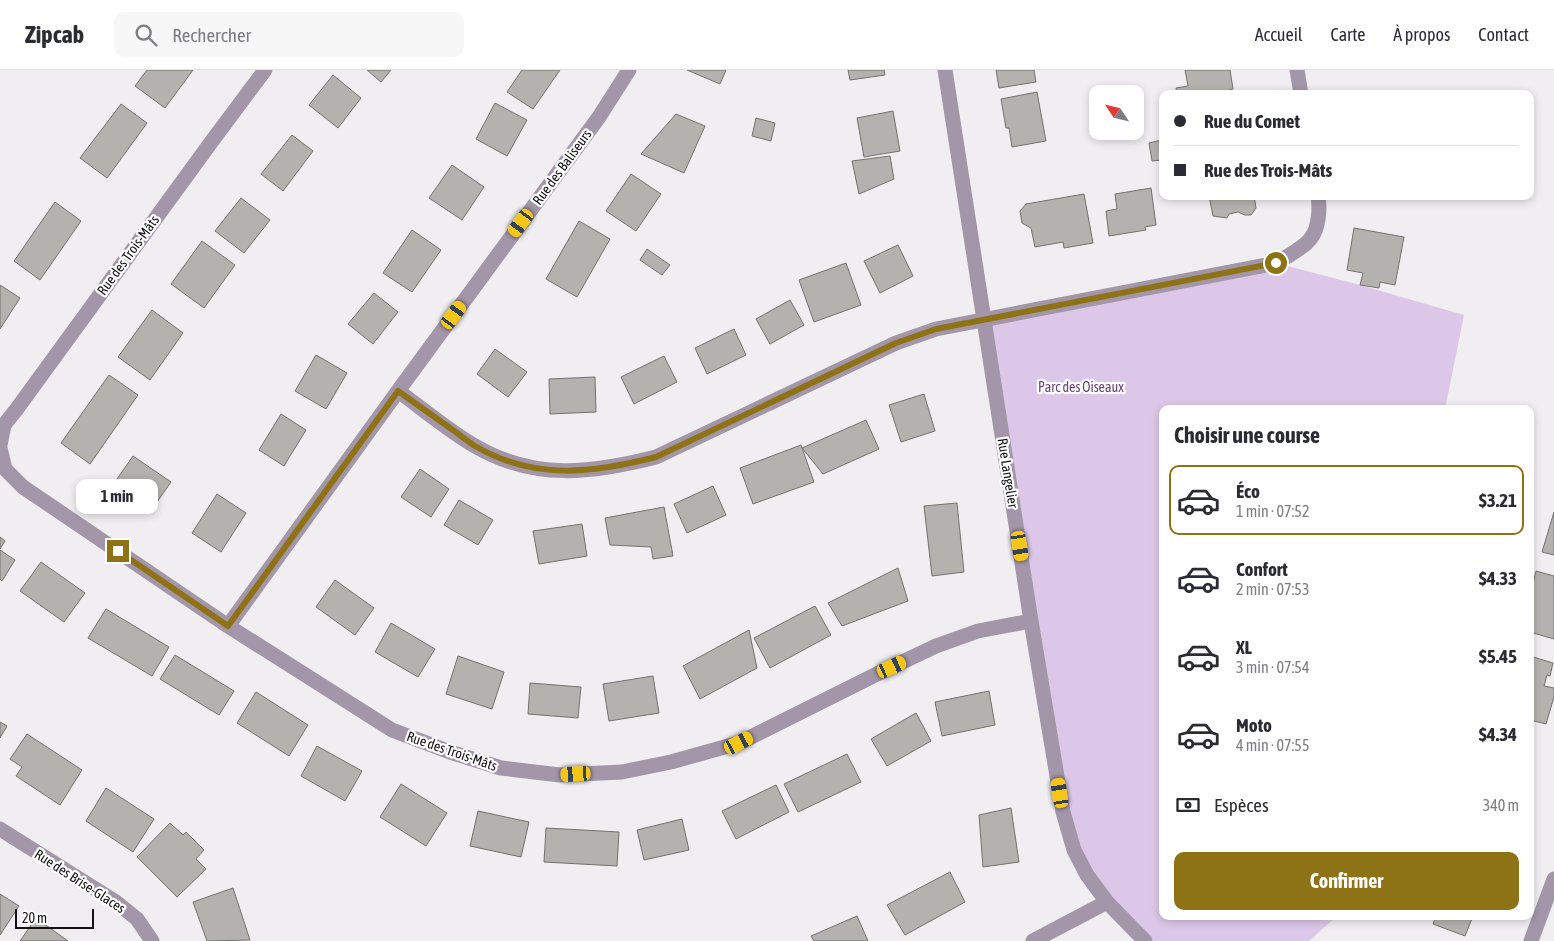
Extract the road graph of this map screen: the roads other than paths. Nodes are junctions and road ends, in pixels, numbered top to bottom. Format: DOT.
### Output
graph roads {
  1 [pos="266,70"];
  2 [pos="629,70"];
  3 [pos="945,70"];
  4 [pos="1297,70"];
  5 [pos="1300,90"];
  6 [pos="1319,200"];
  7 [pos="985,319"];
  8 [pos="398,391"];
  9 [pos="0,446"];
  10 [pos="1031,621"];
  11 [pos="228,626"];
  12 [pos="0,829"];
  13 [pos="1554,880"];
  14 [pos="1107,902"];
  15 [pos="152,941"];
  16 [pos="1033,941"];
  17 [pos="1145,941"];
  18 [pos="1531,941"];
  1 -- 9 [label="street, Rue des Trois-Mâts"];
  2 -- 8 [label="street, Rue des Baliseurs"];
  3 -- 7 [label="street, Rue Langelier"];
  4 -- 5 [label="street"];
  6 -- 7 [label="street"];
  7 -- 8 [label="street"];
  7 -- 10 [label="street, Rue Langelier"];
  8 -- 11 [label="street, Rue des Baliseurs"];
  9 -- 11 [label="street, Rue des Trois-Mâts"];
  10 -- 11 [label="street, Rue des Trois-Mâts"];
  10 -- 14 [label="street, Rue Langelier"];
  12 -- 15 [label="street, Rue des Brise-Glaces"];
  13 -- 18 [label="street"];
  14 -- 16 [label="street"];
  14 -- 17 [label="street, Rue Langelier"];
}
